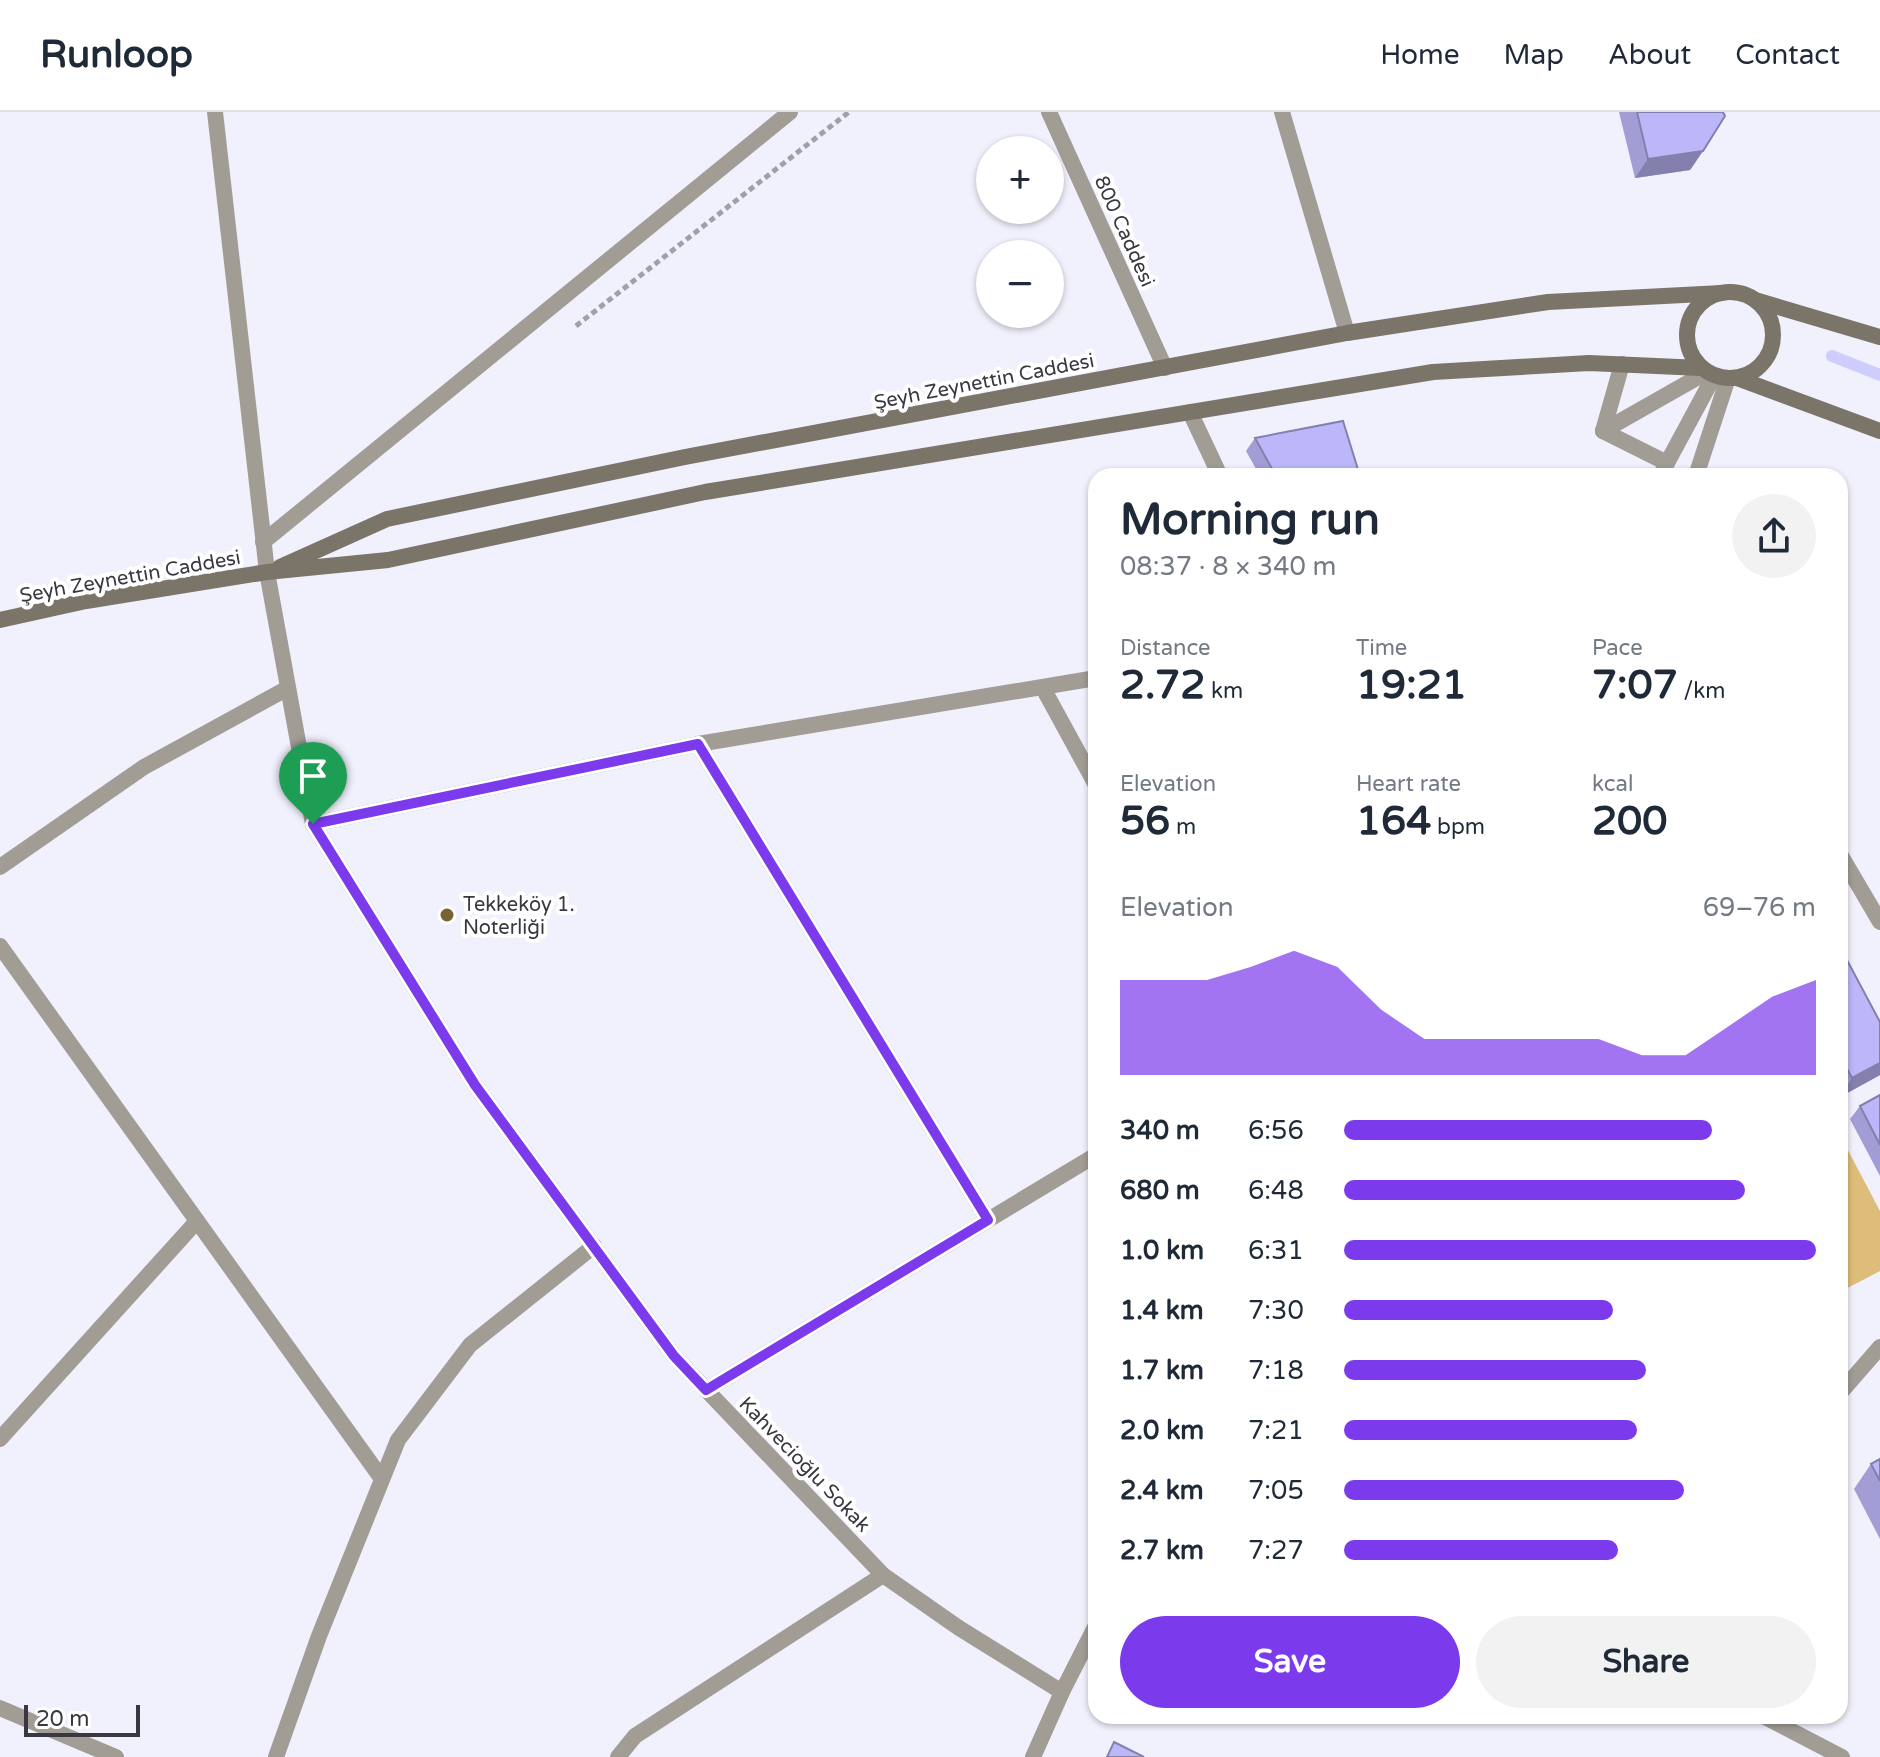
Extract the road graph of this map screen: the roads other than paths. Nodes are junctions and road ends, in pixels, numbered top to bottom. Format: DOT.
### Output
graph roads {
  1 [pos="215,112"];
  2 [pos="790,112"];
  3 [pos="1049,112"];
  4 [pos="1282,112"];
  5 [pos="1722,293"];
  6 [pos="1754,300"];
  7 [pos="1347,333"];
  8 [pos="1880,337"];
  9 [pos="1622,364"];
  10 [pos="1165,368"];
  11 [pos="1717,374"];
  12 [pos="1190,412"];
  13 [pos="1603,431"];
  14 [pos="1880,431"];
  15 [pos="1216,468"];
  16 [pos="1662,468"];
  17 [pos="1665,468"];
  18 [pos="1698,468"];
  19 [pos="263,542"];
  20 [pos="267,572"];
  21 [pos="0,620"];
  22 [pos="1088,680"];
  23 [pos="288,688"];
  24 [pos="1043,688"];
  25 [pos="698,744"];
  26 [pos="1088,770"];
  27 [pos="313,824"];
  28 [pos="0,867"];
  29 [pos="1848,868"];
  30 [pos="1880,922"];
  31 [pos="0,946"];
  32 [pos="1088,1160"];
  33 [pos="988,1220"];
  34 [pos="197,1221"];
  35 [pos="594,1246"];
  36 [pos="1880,1347"];
  37 [pos="1848,1384"];
  38 [pos="706,1390"];
  39 [pos="0,1439"];
  40 [pos="382,1479"];
  41 [pos="883,1575"];
  42 [pos="1088,1641"];
  43 [pos="1088,1655"];
  44 [pos="1062,1692"];
  45 [pos="0,1708"];
  46 [pos="1778,1724"];
  47 [pos="116,1757"];
  48 [pos="276,1757"];
  49 [pos="618,1757"];
  50 [pos="1033,1757"];
  51 [pos="1842,1757"];
  1 -- 19 [label="street, Kahvecioğlu Sokak"];
  2 -- 19 [label="street"];
  3 -- 10 [label="street, 800 Caddesi"];
  4 -- 7 [label="street"];
  5 -- 6 [label="main road"];
  5 -- 7 [label="main road, Şeyh Zeynettin Caddesi"];
  5 -- 11 [label="main road"];
  6 -- 8 [label="main road"];
  6 -- 11 [label="main road"];
  7 -- 10 [label="main road, Şeyh Zeynettin Caddesi"];
  9 -- 11 [label="main road, Şeyh Zeynettin Caddesi"];
  9 -- 12 [label="main road, Şeyh Zeynettin Caddesi"];
  9 -- 13 [label="street"];
  10 -- 20 [label="main road, Şeyh Zeynettin Caddesi"];
  11 -- 13 [label="street"];
  11 -- 14 [label="main road, Şeyh Zeynettin Caddesi"];
  11 -- 17 [label="street"];
  11 -- 18 [label="street"];
  12 -- 15 [label="street"];
  12 -- 20 [label="main road, Şeyh Zeynettin Caddesi"];
  13 -- 16 [label="street"];
  19 -- 20 [label="street, Kahvecioğlu Sokak"];
  20 -- 21 [label="main road, Şeyh Zeynettin Caddesi"];
  20 -- 23 [label="street, Kahvecioğlu Sokak"];
  22 -- 24 [label="street"];
  23 -- 27 [label="street, Kahvecioğlu Sokak"];
  23 -- 28 [label="street"];
  24 -- 25 [label="street"];
  24 -- 26 [label="street"];
  25 -- 27 [label="street"];
  25 -- 33 [label="street"];
  27 -- 35 [label="street, Kahvecioğlu Sokak"];
  29 -- 30 [label="street"];
  31 -- 34 [label="street"];
  32 -- 33 [label="street"];
  33 -- 38 [label="street"];
  34 -- 39 [label="street"];
  34 -- 40 [label="street"];
  35 -- 38 [label="street, Kahvecioğlu Sokak"];
  35 -- 40 [label="street"];
  36 -- 37 [label="street"];
  38 -- 41 [label="street, Kahvecioğlu Sokak"];
  40 -- 48 [label="street"];
  41 -- 44 [label="street, Kahvecioğlu Sokak"];
  41 -- 49 [label="street"];
  42 -- 44 [label="street"];
  43 -- 44 [label="street"];
  44 -- 50 [label="street"];
  45 -- 47 [label="street"];
  46 -- 51 [label="street"];
}
